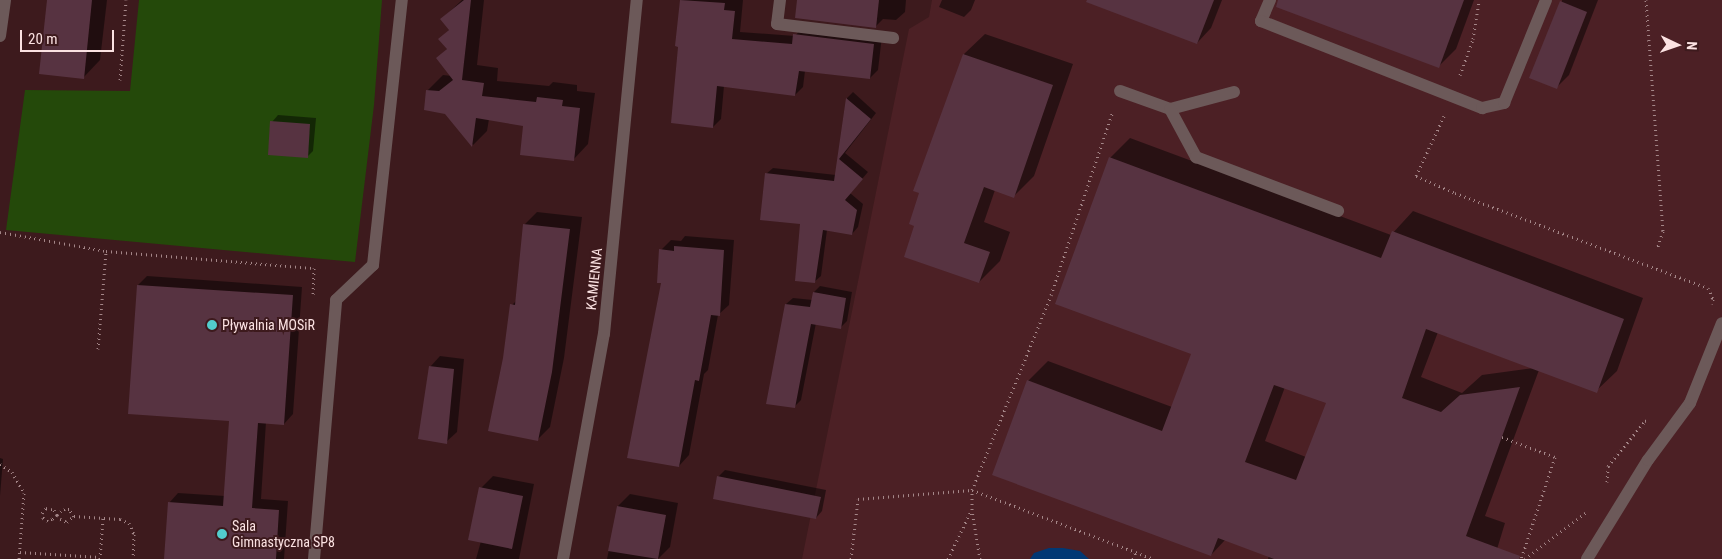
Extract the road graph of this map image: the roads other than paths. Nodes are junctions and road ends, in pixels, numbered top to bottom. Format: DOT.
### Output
graph roads {
  1 [pos="5,0"];
  2 [pos="402,0"];
  3 [pos="637,0"];
  4 [pos="780,0"];
  5 [pos="1270,0"];
  6 [pos="1546,0"];
  7 [pos="1,28"];
  8 [pos="893,38"];
  9 [pos="1120,91"];
  10 [pos="1234,92"];
  11 [pos="1170,109"];
  12 [pos="1338,211"];
  13 [pos="1722,323"];
  14 [pos="314,559"];
  15 [pos="563,559"];
  16 [pos="1587,559"];
  1 -- 7 [label="street"];
  2 -- 14 [label="street"];
  3 -- 15 [label="street, KAMIENNA"];
  4 -- 8 [label="street"];
  5 -- 6 [label="street"];
  9 -- 11 [label="street"];
  10 -- 11 [label="street"];
  11 -- 12 [label="street"];
  13 -- 16 [label="street"];
}
